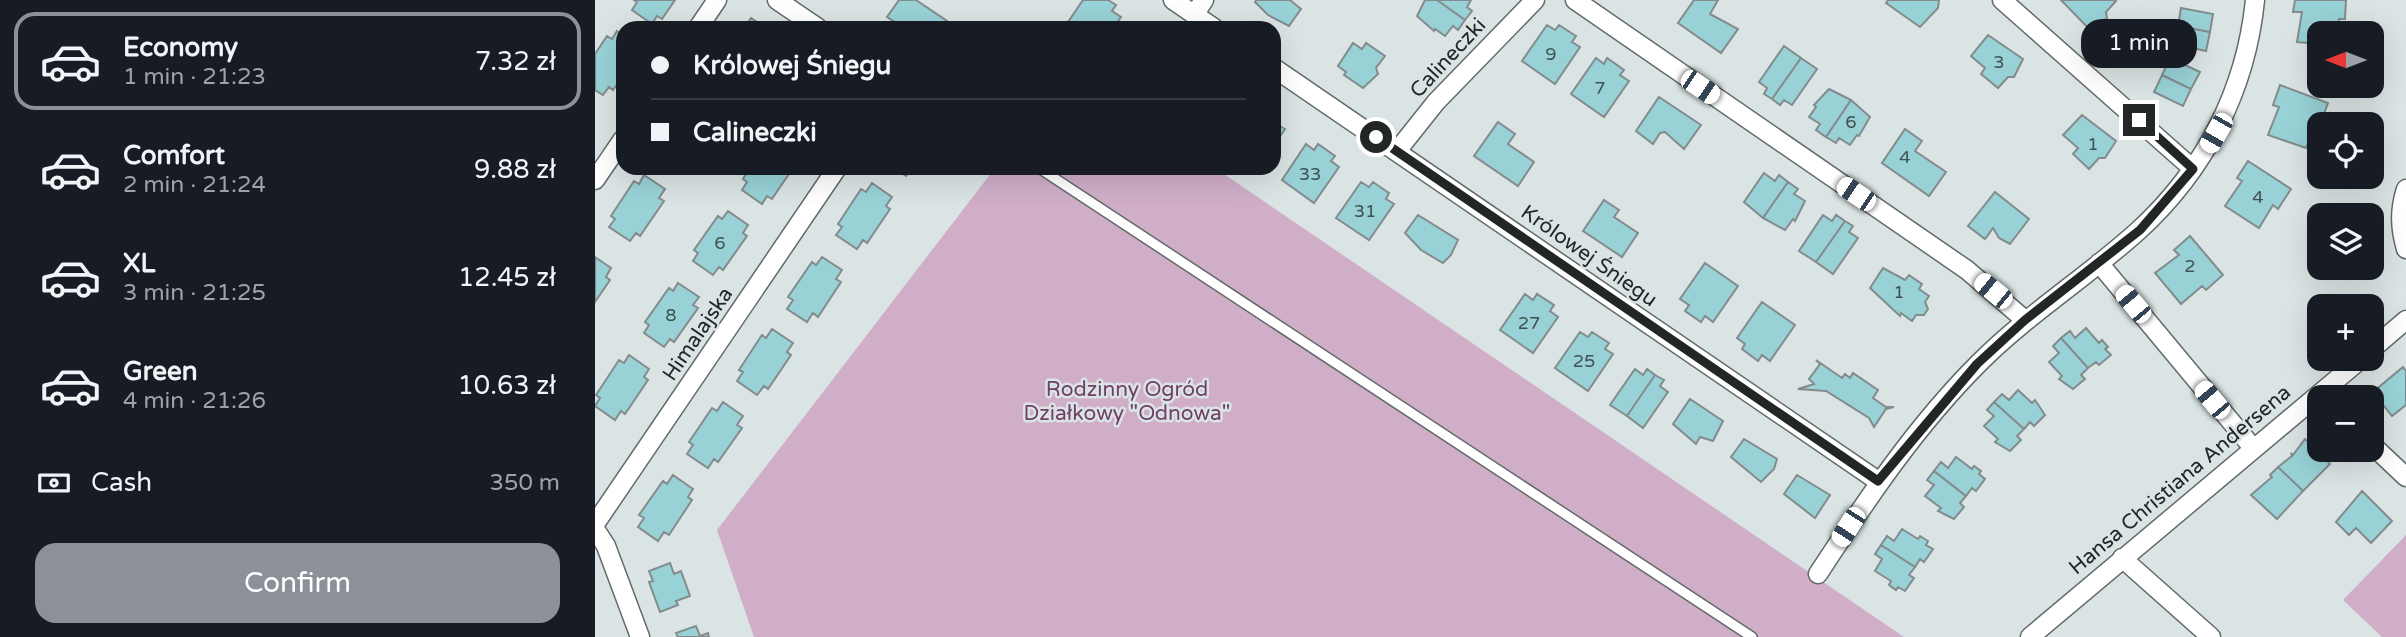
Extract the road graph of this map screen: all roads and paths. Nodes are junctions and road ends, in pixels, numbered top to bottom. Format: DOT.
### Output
graph roads {
  1 [pos="717,0"];
  2 [pos="777,0"];
  3 [pos="1173,0"];
  4 [pos="1535,0"];
  5 [pos="1575,0"];
  6 [pos="2002,0"];
  7 [pos="2255,0"];
  8 [pos="1199,7"];
  9 [pos="703,21"];
  10 [pos="808,21"];
  11 [pos="1281,73"];
  12 [pos="616,149"];
  13 [pos="1397,151"];
  14 [pos="2193,169"];
  15 [pos="832,175"];
  16 [pos="1050,175"];
  17 [pos="595,180"];
  18 [pos="2406,189"];
  19 [pos="2406,249"];
  20 [pos="2099,263"];
  21 [pos="2025,320"];
  22 [pos="2406,320"];
  23 [pos="2384,339"];
  24 [pos="2348,371"];
  25 [pos="2332,385"];
  26 [pos="2307,406"];
  27 [pos="2253,448"];
  28 [pos="2384,456"];
  29 [pos="2406,477"];
  30 [pos="1878,481"];
  31 [pos="595,527"];
  32 [pos="2122,558"];
  33 [pos="1818,574"];
  34 [pos="640,637"];
  35 [pos="1752,637"];
  36 [pos="2030,637"];
  37 [pos="2211,637"];
  1 -- 9 [label="street"];
  2 -- 10 [label="street"];
  3 -- 8 [label="street"];
  4 -- 13 [label="street, Calineczki"];
  5 -- 21 [label="street"];
  6 -- 14 [label="street"];
  7 -- 14 [label="street"];
  11 -- 13 [label="street, Królowej Śniegu"];
  12 -- 17 [label="street"];
  13 -- 30 [label="street, Królowej Śniegu"];
  14 -- 20 [label="street"];
  15 -- 31 [label="street, Himalajska"];
  16 -- 35 [label="lane"];
  18 -- 19 [label="street"];
  20 -- 21 [label="street"];
  20 -- 27 [label="street"];
  21 -- 30 [label="street"];
  22 -- 23 [label="street"];
  24 -- 25 [label="street, Hansa Christiana Andersena"];
  26 -- 27 [label="street, Hansa Christiana Andersena"];
  27 -- 32 [label="street, Hansa Christiana Andersena"];
  28 -- 29 [label="street"];
  30 -- 33 [label="street"];
  31 -- 34 [label="street, Himalajska"];
  32 -- 36 [label="street, Hansa Christiana Andersena"];
  32 -- 37 [label="street"];
}
